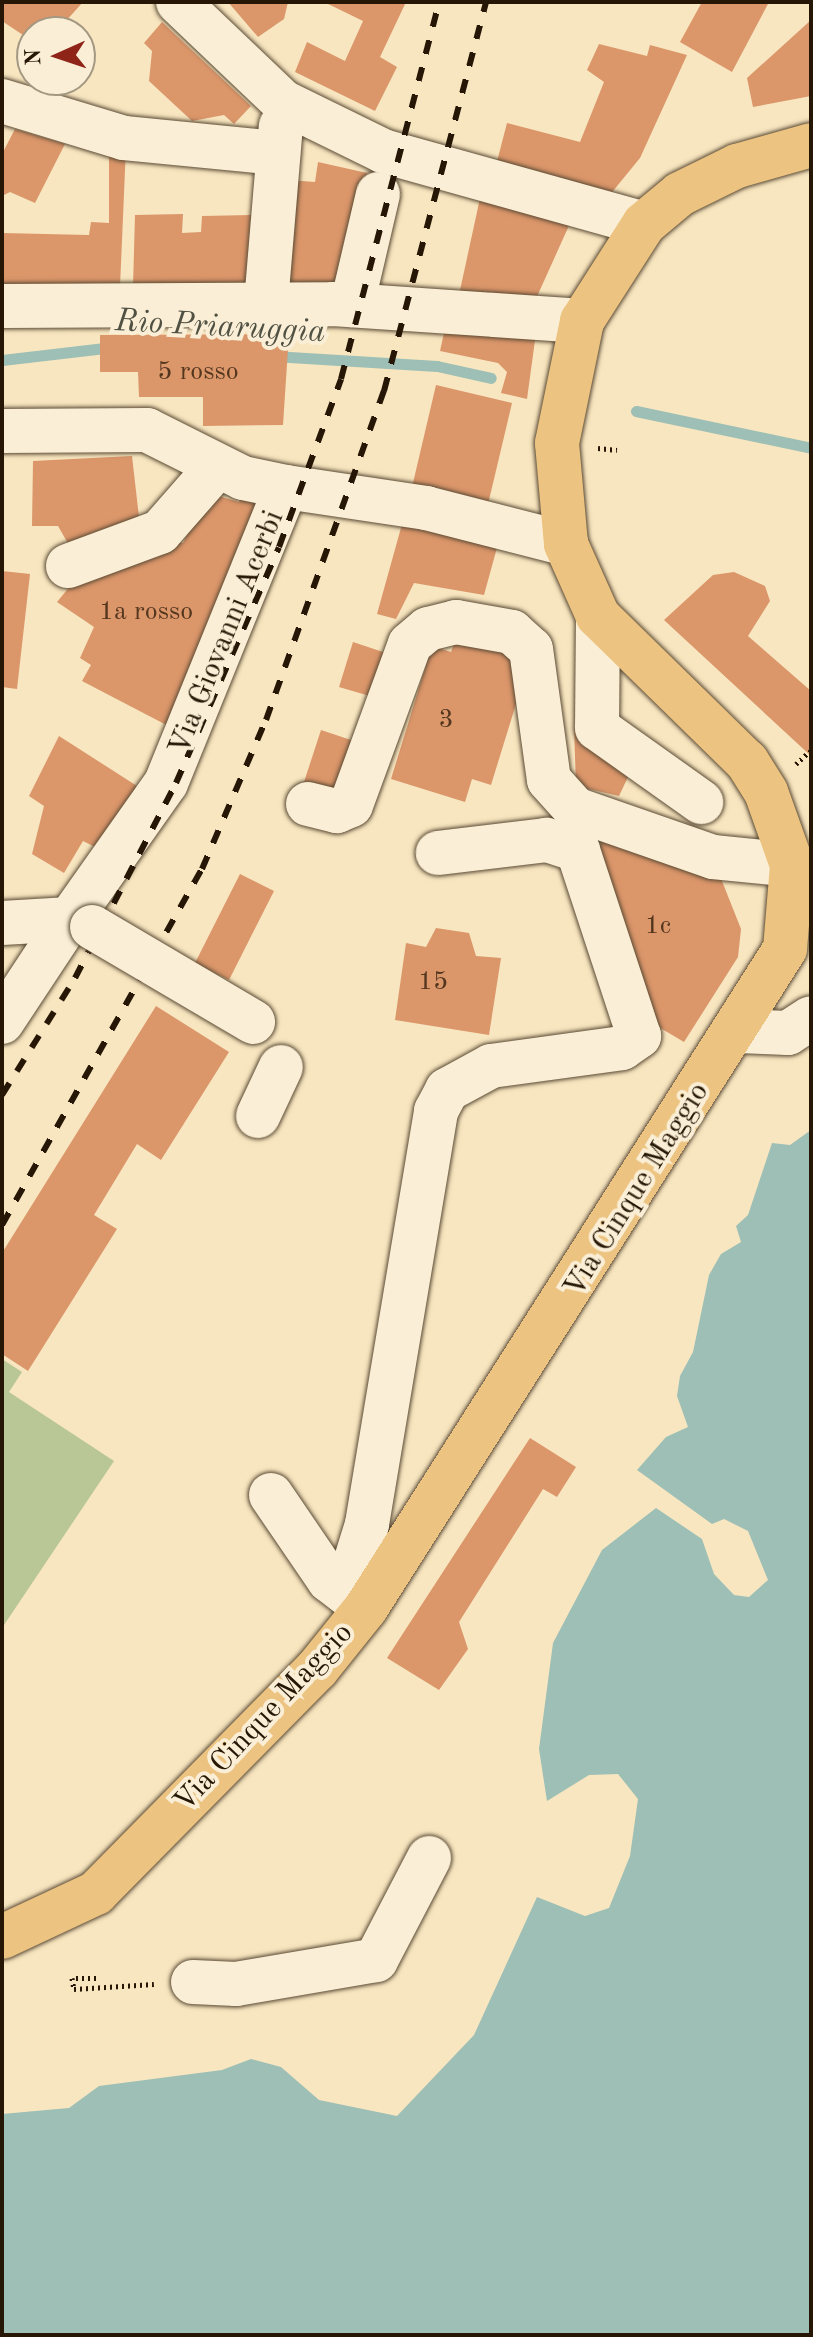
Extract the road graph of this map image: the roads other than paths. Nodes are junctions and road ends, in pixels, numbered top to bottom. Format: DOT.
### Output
graph roads {
  1 [pos="178,2"];
  2 [pos="2,101"];
  3 [pos="283,102"];
  4 [pos="811,145"];
  5 [pos="278,153"];
  6 [pos="378,194"];
  7 [pos="644,224"];
  8 [pos="266,303"];
  9 [pos="352,305"];
  10 [pos="2,306"];
  11 [pos="582,321"];
  12 [pos="2,431"];
  13 [pos="217,467"];
  14 [pos="286,487"];
  15 [pos="566,544"];
  16 [pos="68,566"];
  17 [pos="598,616"];
  18 [pos="701,802"];
  19 [pos="308,804"];
  20 [pos="795,847"];
  21 [pos="438,853"];
  22 [pos="2,923"];
  23 [pos="81,923"];
  24 [pos="811,1018"];
  25 [pos="2,1022"];
  26 [pos="253,1022"];
  27 [pos="739,1031"];
  28 [pos="281,1067"];
  29 [pos="258,1116"];
  30 [pos="271,1495"];
  31 [pos="356,1600"];
  32 [pos="429,1858"];
  33 [pos="2,1937"];
  34 [pos="193,1982"];
  1 -- 3 [label="street"];
  2 -- 5 [label="street"];
  3 -- 5 [label="street"];
  3 -- 7 [label="street"];
  4 -- 7 [label="main road"];
  5 -- 8 [label="street"];
  6 -- 9 [label="street"];
  7 -- 11 [label="main road"];
  8 -- 9 [label="street"];
  8 -- 10 [label="street"];
  9 -- 11 [label="street"];
  11 -- 15 [label="main road"];
  12 -- 13 [label="street"];
  13 -- 14 [label="street"];
  13 -- 16 [label="street"];
  14 -- 15 [label="street, Via Giovanni Acerbi"];
  14 -- 23 [label="street, Via Giovanni Acerbi"];
  15 -- 17 [label="main road"];
  17 -- 18 [label="street"];
  17 -- 20 [label="main road"];
  19 -- 20 [label="street"];
  20 -- 27 [label="main road, Via Cinque Maggio"];
  21 -- 31 [label="street"];
  22 -- 23 [label="street"];
  23 -- 25 [label="street, Via Giovanni Acerbi"];
  23 -- 26 [label="street, bridge"];
  24 -- 27 [label="street"];
  27 -- 31 [label="main road, Via Cinque Maggio"];
  28 -- 29 [label="street"];
  30 -- 31 [label="street"];
  31 -- 33 [label="main road, Via Cinque Maggio"];
  32 -- 34 [label="street"];
}
